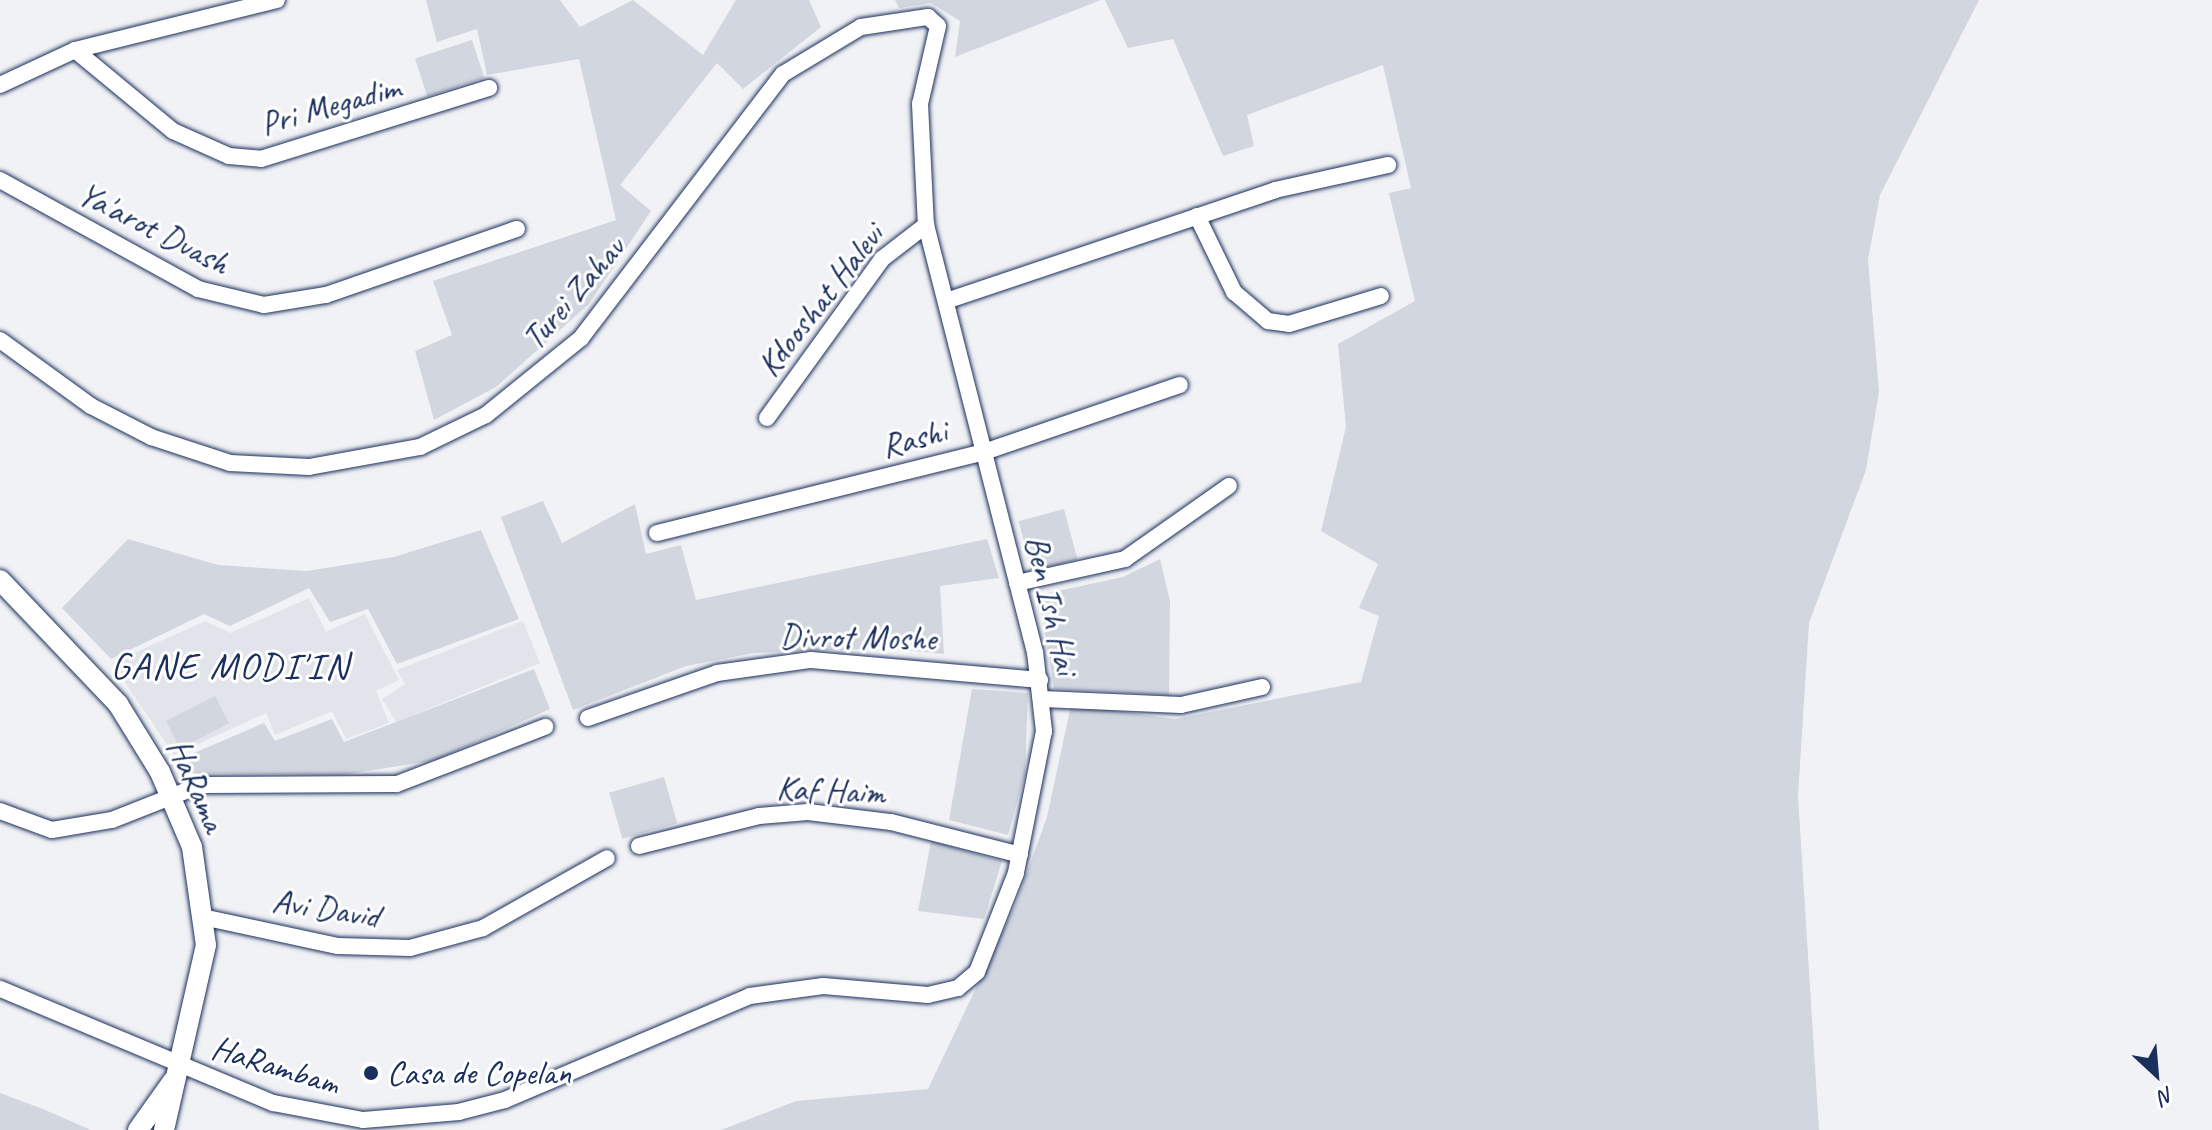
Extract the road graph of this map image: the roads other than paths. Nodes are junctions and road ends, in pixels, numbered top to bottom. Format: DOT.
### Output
graph roads {
  1 [pos="277,0"];
  2 [pos="75,50"];
  3 [pos="0,85"];
  4 [pos="489,88"];
  5 [pos="1388,165"];
  6 [pos="0,180"];
  7 [pos="1197,216"];
  8 [pos="926,225"];
  9 [pos="517,229"];
  10 [pos="1381,296"];
  11 [pos="946,301"];
  12 [pos="0,340"];
  13 [pos="1180,385"];
  14 [pos="767,418"];
  15 [pos="984,452"];
  16 [pos="1229,486"];
  17 [pos="657,533"];
  18 [pos="0,580"];
  19 [pos="1017,583"];
  20 [pos="1040,680"];
  21 [pos="1262,687"];
  22 [pos="1043,699"];
  23 [pos="588,718"];
  24 [pos="545,727"];
  25 [pos="169,794"];
  26 [pos="0,811"];
  27 [pos="639,846"];
  28 [pos="1020,855"];
  29 [pos="607,858"];
  30 [pos="207,918"];
  31 [pos="958,988"];
  32 [pos="0,989"];
  33 [pos="180,1067"];
  34 [pos="138,1130"];
  35 [pos="164,1130"];
  1 -- 2 [label="street"];
  2 -- 3 [label="street"];
  2 -- 4 [label="street, Pri Megadim"];
  5 -- 7 [label="street"];
  6 -- 9 [label="street, Ya'arot Dvash"];
  7 -- 10 [label="street"];
  7 -- 11 [label="street"];
  8 -- 11 [label="street, Ben Ish Hai"];
  8 -- 12 [label="street, Turei Zahav"];
  8 -- 14 [label="street, Kdooshat Halevi"];
  11 -- 15 [label="street, Ben Ish Hai"];
  13 -- 15 [label="street, Rashi"];
  15 -- 17 [label="street, Rashi"];
  15 -- 19 [label="street, Ben Ish Hai"];
  16 -- 19 [label="street"];
  18 -- 25 [label="street, HaRama"];
  19 -- 20 [label="street, Ben Ish Hai"];
  20 -- 22 [label="street, Ben Ish Hai"];
  20 -- 23 [label="street, Divrot Moshe"];
  21 -- 22 [label="street"];
  22 -- 28 [label="street, Ben Ish Hai"];
  24 -- 25 [label="street"];
  25 -- 26 [label="street"];
  25 -- 30 [label="street, HaRama"];
  27 -- 28 [label="street, Kaf Haim"];
  28 -- 31 [label="street, Ben Ish Hai"];
  29 -- 30 [label="street, Avi David"];
  30 -- 33 [label="street, HaRama"];
  31 -- 33 [label="street, HaRambam"];
  32 -- 33 [label="street, HaRambam"];
  33 -- 34 [label="street"];
  33 -- 35 [label="street, HaRama"];
}
